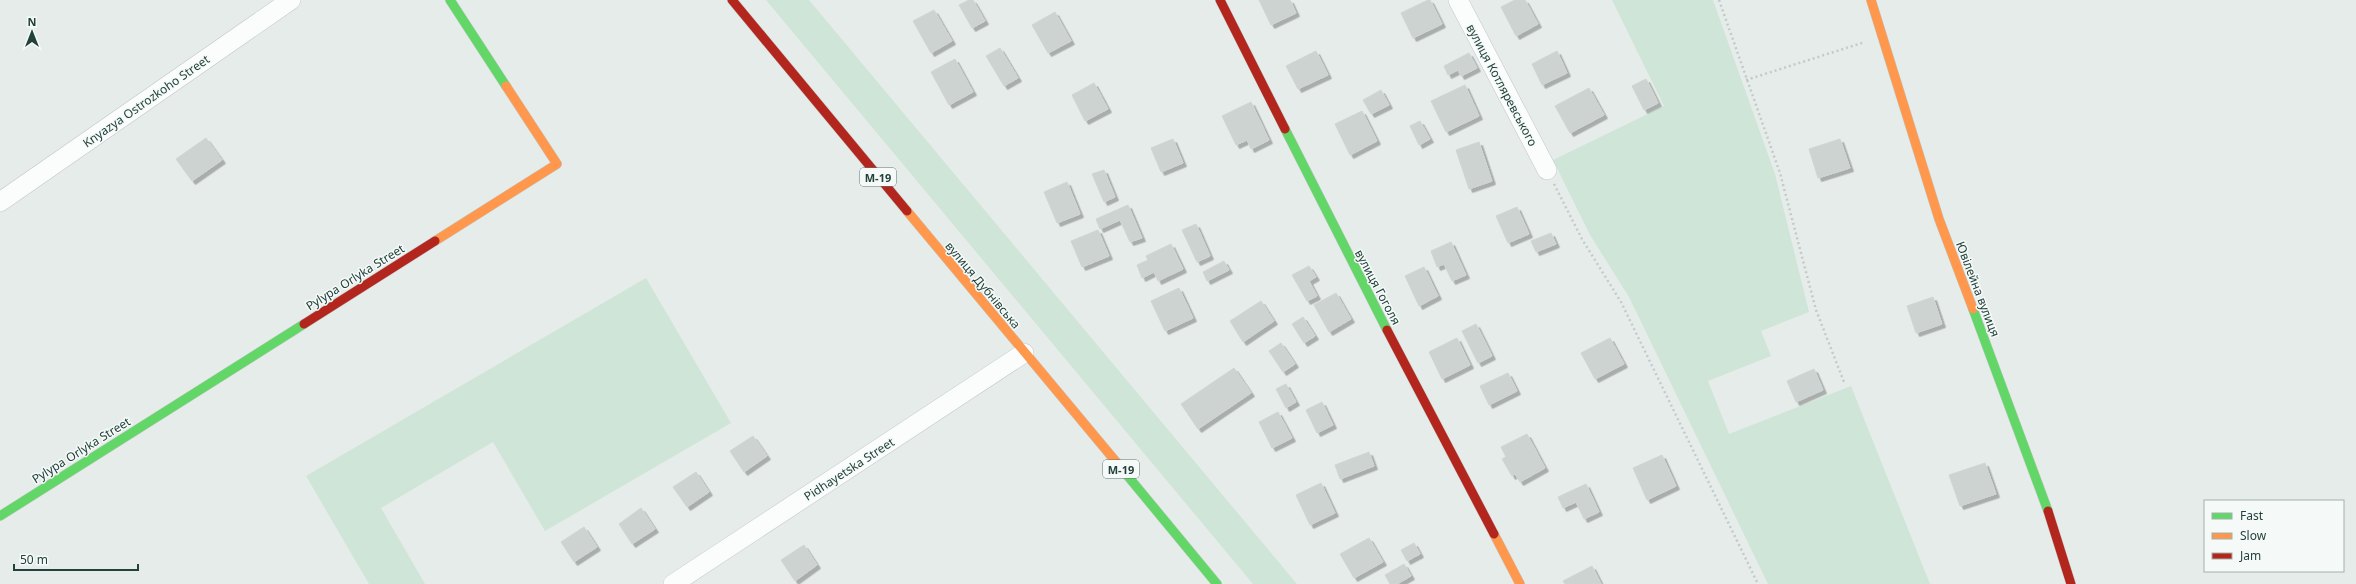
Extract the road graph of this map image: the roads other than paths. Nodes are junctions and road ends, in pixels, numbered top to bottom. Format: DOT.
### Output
graph roads {
  1 [pos="291,0"];
  2 [pos="450,0"];
  3 [pos="732,0"];
  4 [pos="1220,0"];
  5 [pos="1458,0"];
  6 [pos="1871,0"];
  7 [pos="1547,170"];
  8 [pos="0,202"];
  9 [pos="1024,353"];
  10 [pos="0,516"];
  11 [pos="673,584"];
  12 [pos="1217,584"];
  13 [pos="1520,584"];
  14 [pos="2071,584"];
  1 -- 8 [label="street, Knyazya Ostrozkoho Street"];
  2 -- 10 [label="main road, Pylypa Orlyka Street"];
  3 -- 9 [label="main road, вулиця Дубнівська / М-19"];
  4 -- 13 [label="main road, вулиця Гоголя"];
  5 -- 7 [label="street, вулиця Котляревського"];
  6 -- 14 [label="main road, Ювілейна вулиця"];
  9 -- 11 [label="street, Pidhayetska Street"];
  9 -- 12 [label="main road, вулиця Дубнівська / М-19"];
}
